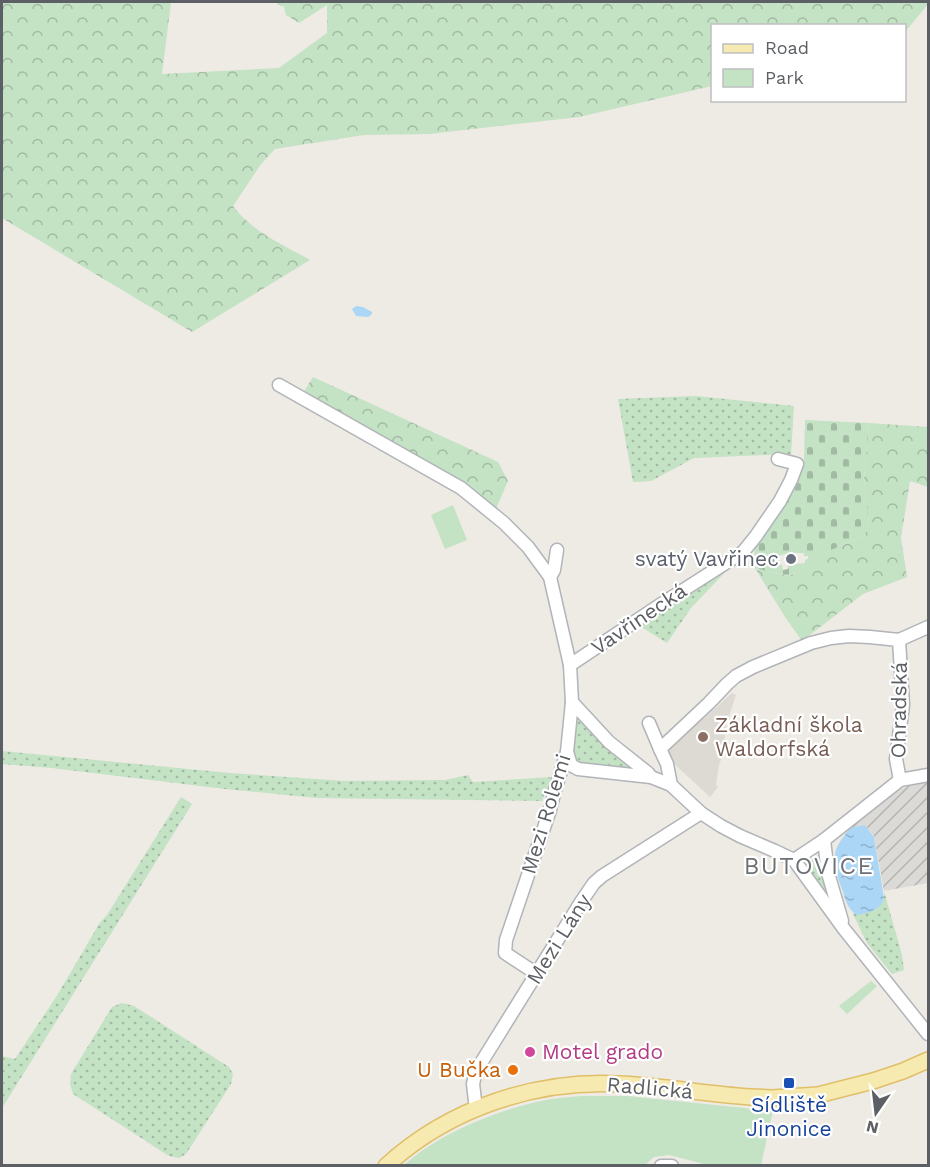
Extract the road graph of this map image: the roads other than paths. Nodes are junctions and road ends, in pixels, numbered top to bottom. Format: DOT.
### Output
graph roads {
  1 [pos="279,385"];
  2 [pos="778,459"];
  3 [pos="557,550"];
  4 [pos="550,577"];
  5 [pos="928,627"];
  6 [pos="899,640"];
  7 [pos="570,665"];
  8 [pos="572,702"];
  9 [pos="649,723"];
  10 [pos="660,749"];
  11 [pos="567,752"];
  12 [pos="928,775"];
  13 [pos="651,777"];
  14 [pos="900,780"];
  15 [pos="671,785"];
  16 [pos="701,813"];
  17 [pos="824,840"];
  18 [pos="794,860"];
  19 [pos="844,929"];
  20 [pos="537,974"];
  21 [pos="928,1034"];
  22 [pos="928,1060"];
  23 [pos="476,1109"];
  24 [pos="386,1166"];
  25 [pos="661,1166"];
  26 [pos="672,1166"];
  1 -- 4 [label="street, Mezi Rolemi"];
  2 -- 7 [label="street, Vavřinecká"];
  3 -- 4 [label="street"];
  4 -- 7 [label="street, Mezi Rolemi"];
  5 -- 6 [label="street"];
  6 -- 10 [label="street"];
  6 -- 14 [label="street, Ohradská"];
  7 -- 8 [label="street, Mezi Rolemi"];
  8 -- 11 [label="street, Mezi Rolemi"];
  8 -- 13 [label="street"];
  9 -- 10 [label="street"];
  10 -- 15 [label="street"];
  11 -- 13 [label="street"];
  11 -- 20 [label="street, Mezi Rolemi"];
  12 -- 14 [label="street"];
  13 -- 15 [label="street"];
  14 -- 17 [label="street"];
  15 -- 16 [label="street"];
  16 -- 18 [label="street"];
  16 -- 20 [label="street, Mezi Lány"];
  17 -- 18 [label="street"];
  17 -- 19 [label="street"];
  18 -- 19 [label="street"];
  19 -- 21 [label="street"];
  20 -- 23 [label="street, Mezi Lány"];
  22 -- 23 [label="main road, Radlická"];
  23 -- 24 [label="main road, Radlická"];
  25 -- 26 [label="street"];
}
